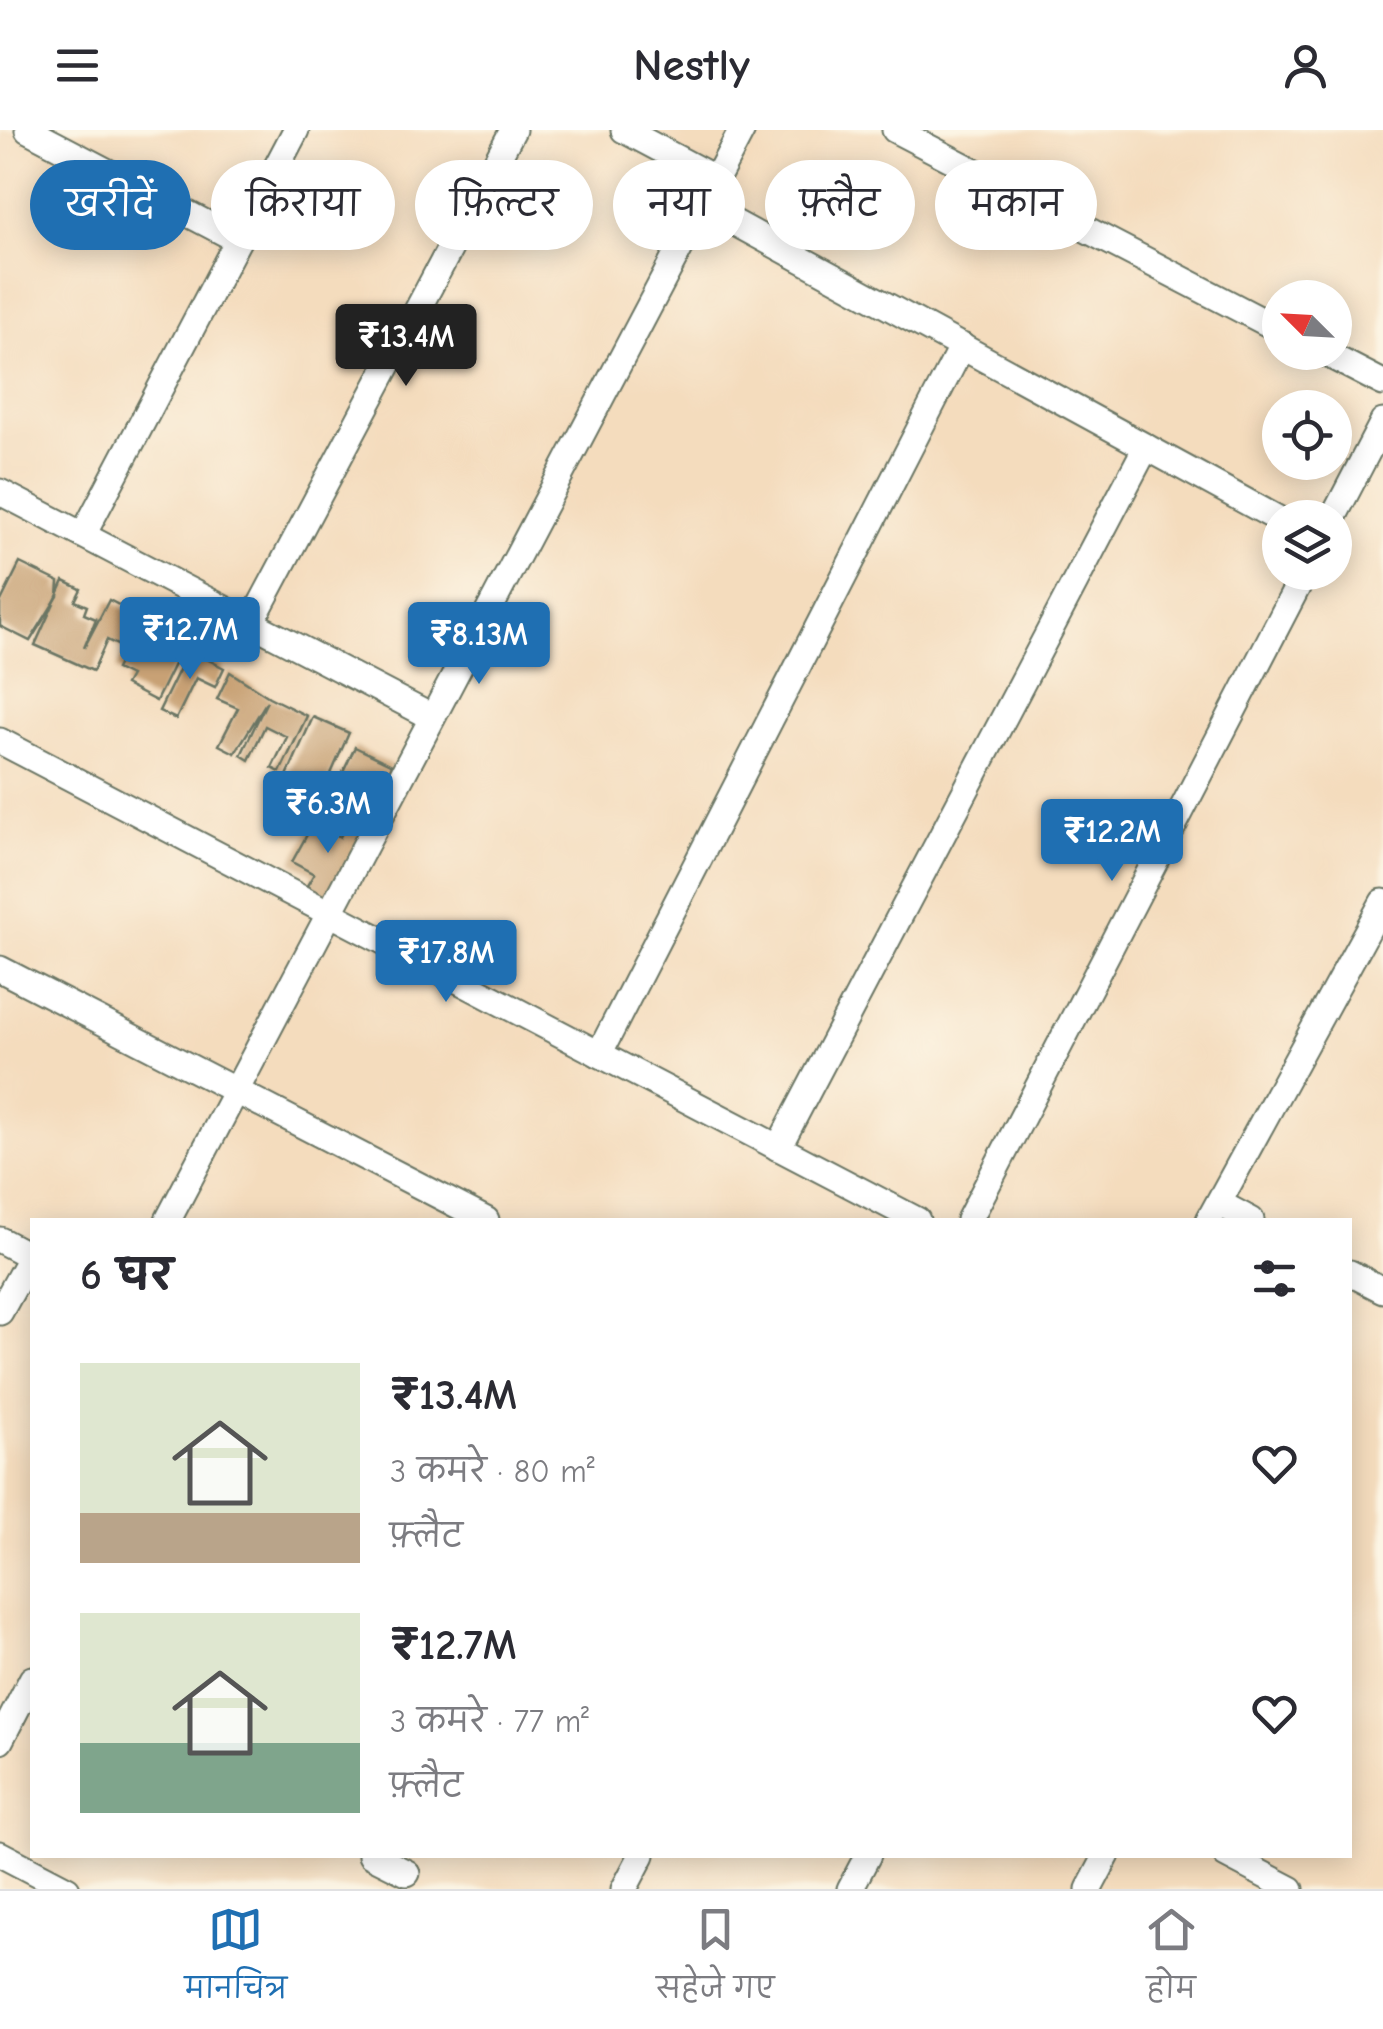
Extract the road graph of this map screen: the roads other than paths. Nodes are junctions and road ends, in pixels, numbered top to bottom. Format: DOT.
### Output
graph roads {
  1 [pos="28,130"];
  2 [pos="296,130"];
  3 [pos="513,130"];
  4 [pos="624,130"];
  5 [pos="742,130"];
  6 [pos="895,130"];
  7 [pos="280,160"];
  8 [pos="682,160"];
  9 [pos="726,160"];
  10 [pos="211,226"];
  11 [pos="745,228"];
  12 [pos="233,250"];
  13 [pos="678,250"];
  14 [pos="1262,321"];
  15 [pos="962,346"];
  16 [pos="1352,367"];
  17 [pos="1383,384"];
  18 [pos="1383,422"];
  19 [pos="1146,447"];
  20 [pos="0,492"];
  21 [pos="1342,500"];
  22 [pos="1262,510"];
  23 [pos="83,535"];
  24 [pos="1296,590"];
  25 [pos="251,623"];
  26 [pos="432,717"];
  27 [pos="0,741"];
  28 [pos="1383,902"];
  29 [pos="328,913"];
  30 [pos="0,970"];
  31 [pos="599,1054"];
  32 [pos="233,1092"];
  33 [pos="778,1148"];
  34 [pos="1214,1212"];
  35 [pos="169,1218"];
  36 [pos="482,1218"];
  37 [pos="913,1218"];
  38 [pos="970,1218"];
  39 [pos="1242,1218"];
  40 [pos="0,1240"];
  41 [pos="30,1255"];
  42 [pos="30,1260"];
  43 [pos="1352,1274"];
  44 [pos="1383,1290"];
  45 [pos="0,1312"];
  46 [pos="23,1688"];
  47 [pos="0,1740"];
  48 [pos="0,1854"];
  49 [pos="377,1858"];
  50 [pos="640,1858"];
  51 [pos="866,1858"];
  52 [pos="1106,1858"];
  53 [pos="1232,1858"];
  54 [pos="407,1872"];
  55 [pos="67,1889"];
  56 [pos="624,1889"];
  57 [pos="850,1889"];
  58 [pos="1090,1889"];
  59 [pos="1291,1889"];
  1 -- 10 [label="street"];
  2 -- 7 [label="street"];
  3 -- 25 [label="street"];
  4 -- 8 [label="street"];
  5 -- 9 [label="street"];
  6 -- 14 [label="street"];
  11 -- 15 [label="street"];
  12 -- 23 [label="street"];
  13 -- 26 [label="street"];
  15 -- 19 [label="street"];
  15 -- 31 [label="street"];
  16 -- 17 [label="street"];
  18 -- 21 [label="street"];
  19 -- 22 [label="street"];
  19 -- 33 [label="street"];
  20 -- 23 [label="street"];
  23 -- 25 [label="street"];
  24 -- 38 [label="street"];
  25 -- 26 [label="street"];
  26 -- 29 [label="street"];
  27 -- 29 [label="street"];
  28 -- 34 [label="street"];
  29 -- 31 [label="street"];
  29 -- 32 [label="street"];
  30 -- 32 [label="street"];
  31 -- 33 [label="street"];
  32 -- 35 [label="street"];
  32 -- 36 [label="street"];
  33 -- 37 [label="street"];
  34 -- 39 [label="street"];
  40 -- 41 [label="street"];
  42 -- 45 [label="street"];
  43 -- 44 [label="street"];
  46 -- 47 [label="street"];
  48 -- 55 [label="street"];
  49 -- 54 [label="street"];
  50 -- 56 [label="street"];
  51 -- 57 [label="street"];
  52 -- 58 [label="street"];
  53 -- 59 [label="street"];
}
